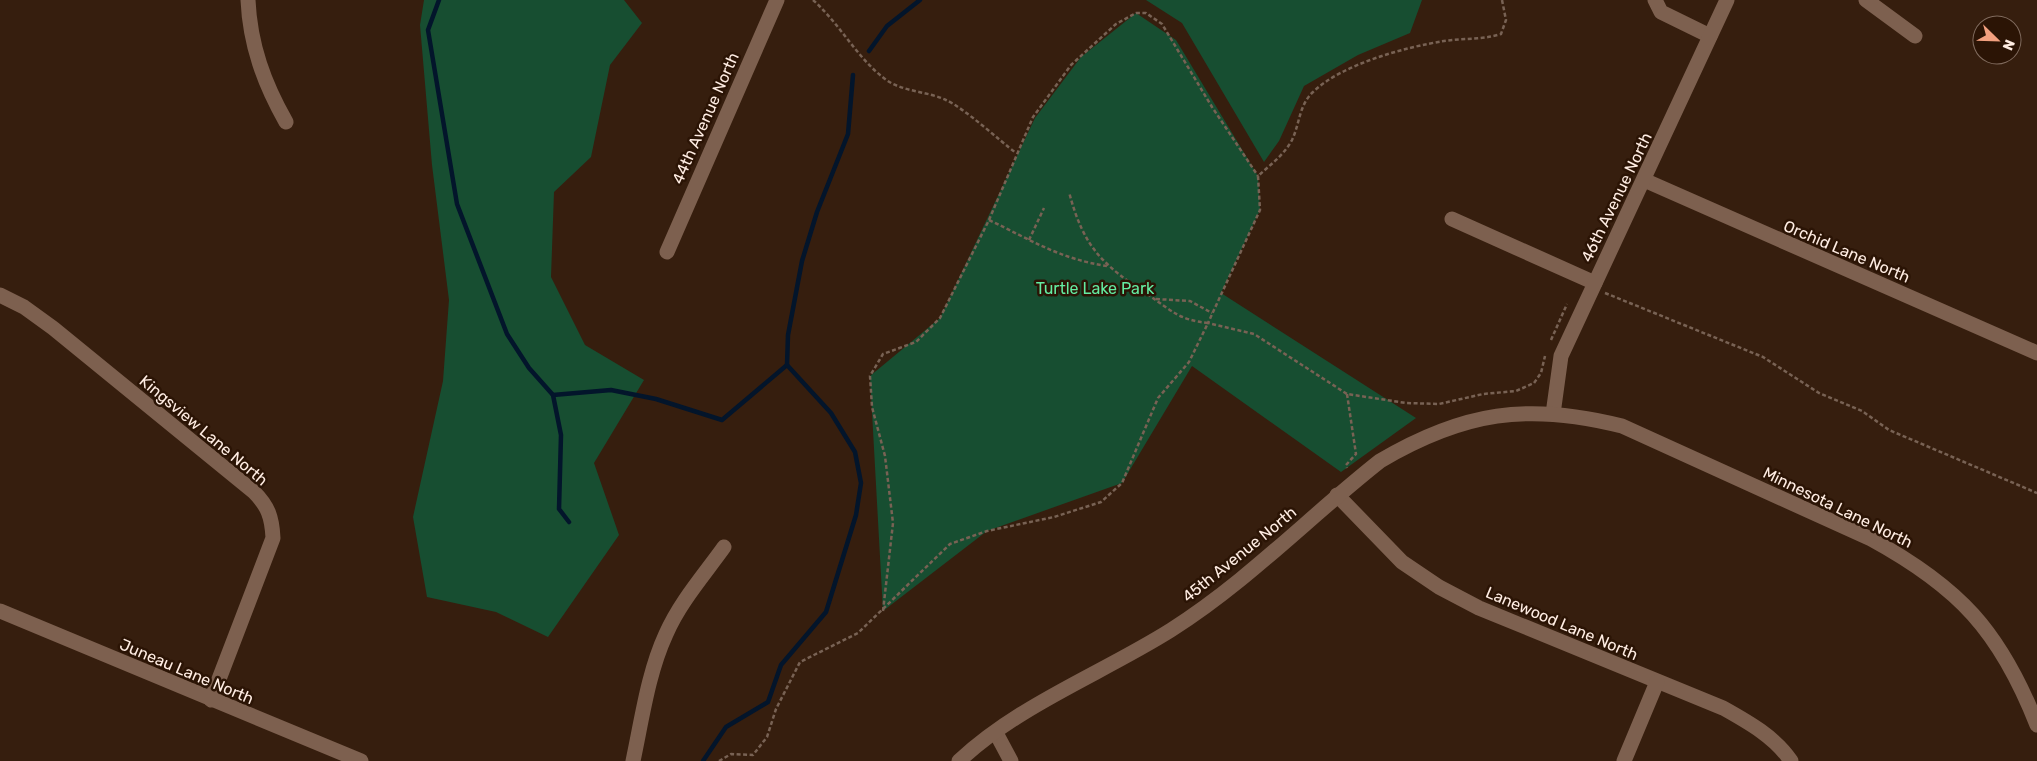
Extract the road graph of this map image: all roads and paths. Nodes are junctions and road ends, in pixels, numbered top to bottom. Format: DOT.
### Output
graph roads {
  1 [pos="248,0"];
  2 [pos="777,0"];
  3 [pos="813,0"];
  4 [pos="1502,0"];
  5 [pos="1655,0"];
  6 [pos="1727,0"];
  7 [pos="1866,0"];
  8 [pos="1710,36"];
  9 [pos="1915,36"];
  10 [pos="286,122"];
  11 [pos="1016,153"];
  12 [pos="1258,176"];
  13 [pos="1644,180"];
  14 [pos="1069,192"];
  15 [pos="1044,208"];
  16 [pos="1452,219"];
  17 [pos="990,220"];
  18 [pos="1029,240"];
  19 [pos="667,252"];
  20 [pos="1108,266"];
  21 [pos="1592,288"];
  22 [pos="0,295"];
  23 [pos="1154,299"];
  24 [pos="1212,313"];
  25 [pos="1208,323"];
  26 [pos="1548,346"];
  27 [pos="1546,352"];
  28 [pos="2037,353"];
  29 [pos="1347,394"];
  30 [pos="1553,414"];
  31 [pos="1351,484"];
  32 [pos="2037,493"];
  33 [pos="1337,495"];
  34 [pos="724,547"];
  35 [pos="883,610"];
  36 [pos="0,611"];
  37 [pos="1657,682"];
  38 [pos="210,700"];
  39 [pos="2037,725"];
  40 [pos="996,733"];
  41 [pos="1790,759"];
  42 [pos="361,761"];
  43 [pos="633,761"];
  44 [pos="719,761"];
  45 [pos="959,761"];
  46 [pos="1011,761"];
  47 [pos="1624,761"];
  1 -- 10 [label="street"];
  2 -- 19 [label="street, 44th Avenue North"];
  3 -- 11 [label="path"];
  4 -- 12 [label="path"];
  5 -- 8 [label="street"];
  6 -- 8 [label="street, 46th Avenue North"];
  7 -- 9 [label="street"];
  8 -- 13 [label="street, 46th Avenue North"];
  11 -- 12 [label="path"];
  11 -- 17 [label="path"];
  12 -- 24 [label="path"];
  13 -- 21 [label="street, 46th Avenue North"];
  13 -- 28 [label="street, Orchid Lane North"];
  14 -- 20 [label="path"];
  15 -- 18 [label="path"];
  16 -- 21 [label="street"];
  17 -- 18 [label="path"];
  17 -- 35 [label="path"];
  18 -- 20 [label="path"];
  20 -- 23 [label="path"];
  21 -- 26 [label="path"];
  21 -- 30 [label="street, 46th Avenue North"];
  21 -- 32 [label="path"];
  22 -- 38 [label="street, Kingsview Lane North"];
  23 -- 24 [label="path"];
  23 -- 25 [label="path"];
  24 -- 25 [label="path"];
  25 -- 29 [label="path"];
  25 -- 35 [label="path"];
  27 -- 29 [label="path"];
  29 -- 31 [label="path"];
  30 -- 31 [label="street, 45th Avenue North"];
  30 -- 39 [label="street, Minnesota Lane North"];
  31 -- 33 [label="street, 45th Avenue North"];
  33 -- 37 [label="street, Lanewood Lane North"];
  33 -- 40 [label="street, 45th Avenue North"];
  34 -- 43 [label="street"];
  35 -- 44 [label="path"];
  36 -- 38 [label="street, Juneau Lane North"];
  37 -- 41 [label="street, Lanewood Lane North"];
  37 -- 47 [label="street"];
  38 -- 42 [label="street, Juneau Lane North"];
  40 -- 45 [label="street, 45th Avenue North"];
  40 -- 46 [label="street"];
}
